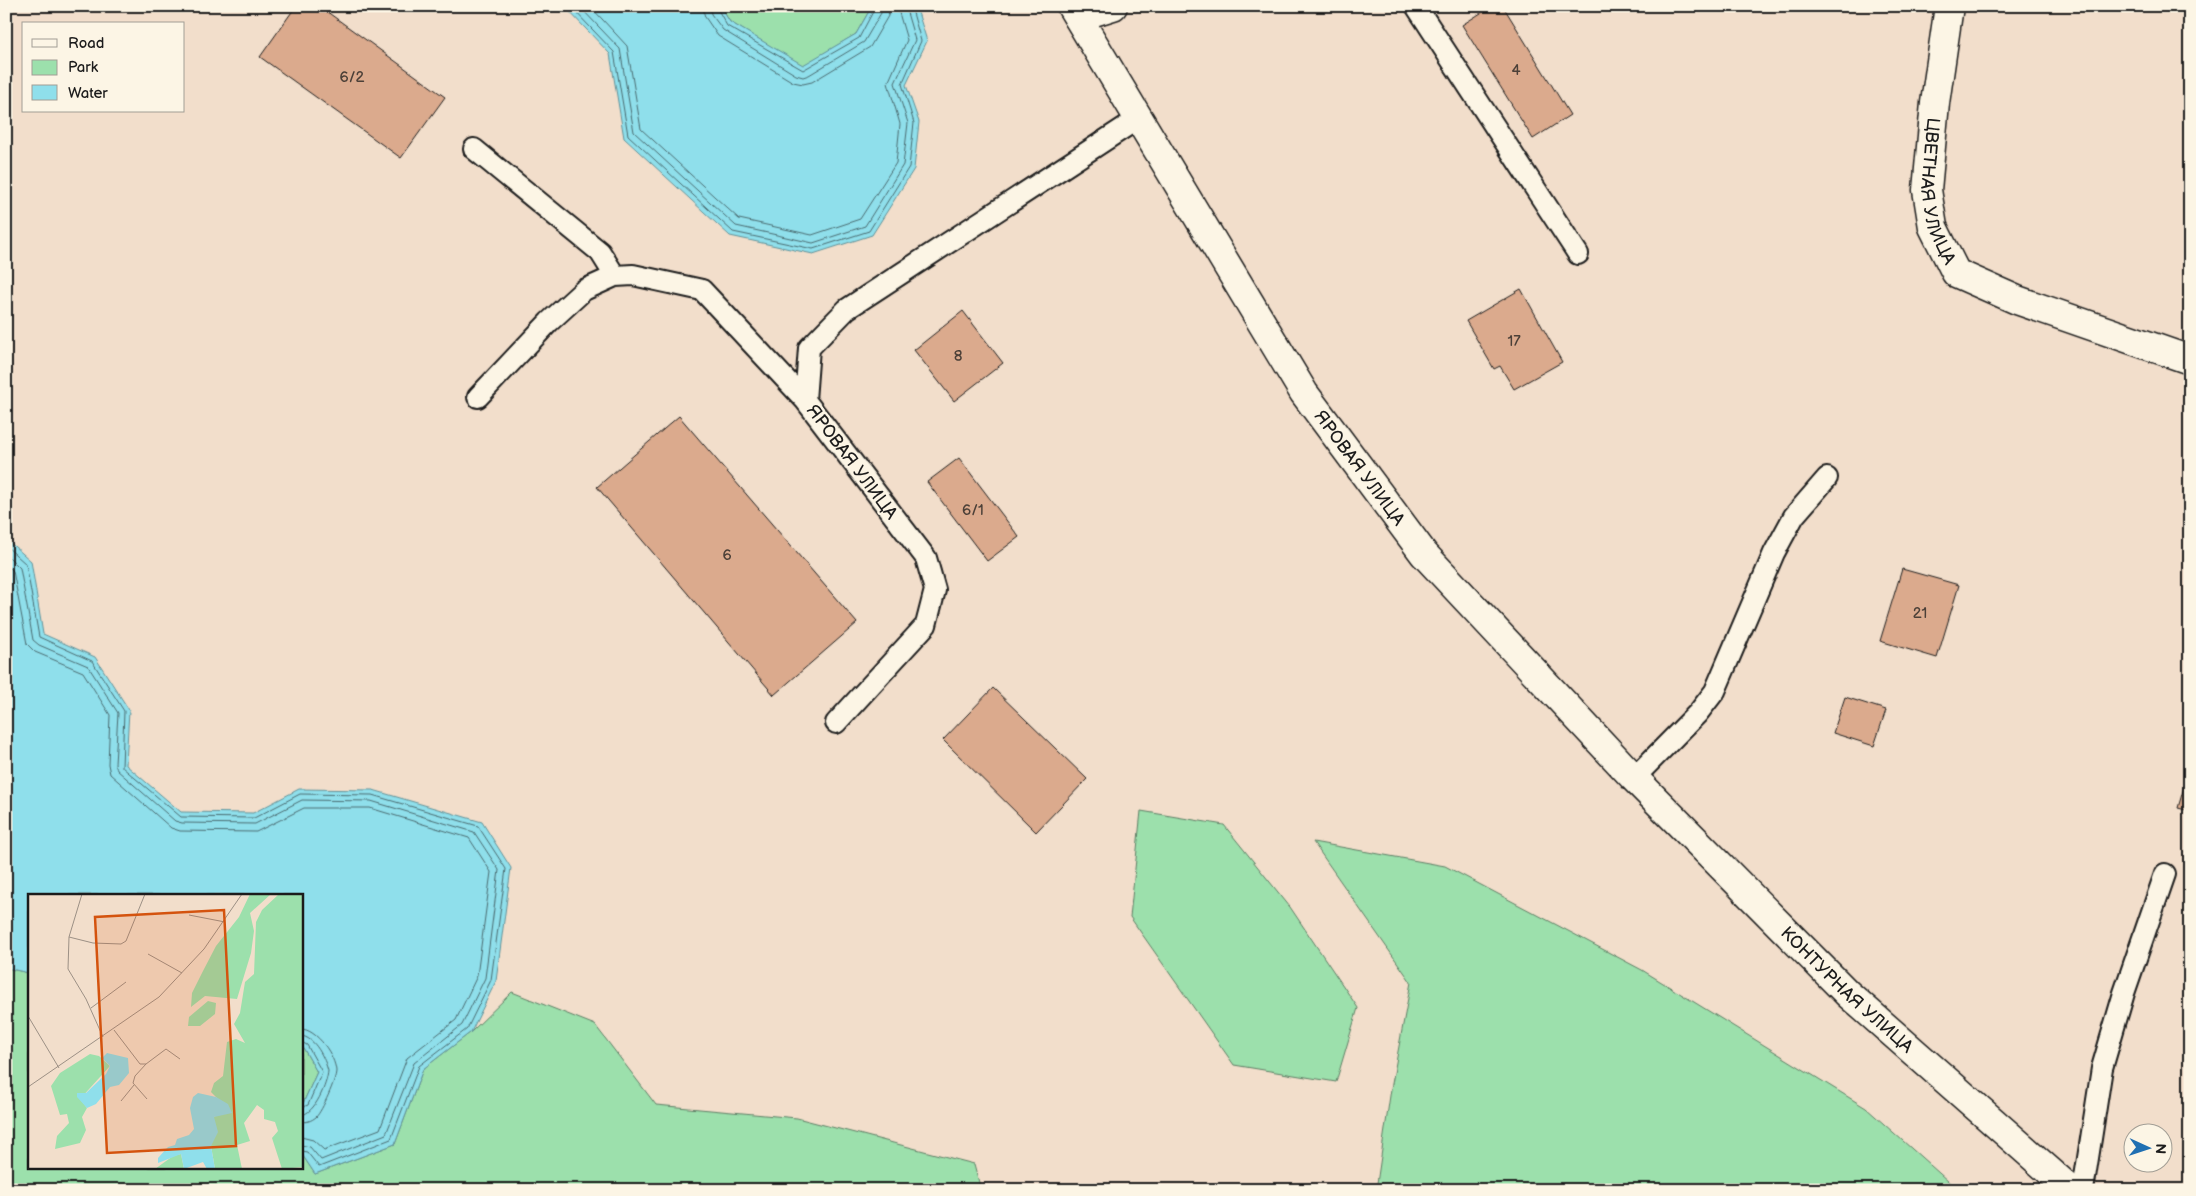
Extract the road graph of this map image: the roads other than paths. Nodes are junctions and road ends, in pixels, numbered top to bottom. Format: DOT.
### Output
graph roads {
  1 [pos="1113,6"];
  2 [pos="1416,6"];
  3 [pos="1949,6"];
  4 [pos="1075,12"];
  5 [pos="1139,118"];
  6 [pos="474,149"];
  7 [pos="1578,254"];
  8 [pos="615,276"];
  9 [pos="2190,360"];
  10 [pos="478,396"];
  11 [pos="805,400"];
  12 [pos="1827,478"];
  13 [pos="836,723"];
  14 [pos="1634,778"];
  15 [pos="2165,874"];
  16 [pos="2071,1190"];
  17 [pos="2083,1190"];
  1 -- 4 [label="street"];
  2 -- 7 [label="lane"];
  3 -- 9 [label="street, ЦВЕТНАЯ УЛИЦА"];
  4 -- 5 [label="street, ЯРОВАЯ УЛИЦА"];
  5 -- 11 [label="lane, ЯРОВАЯ УЛИЦА"];
  5 -- 14 [label="street, ЯРОВАЯ УЛИЦА"];
  6 -- 8 [label="lane"];
  8 -- 10 [label="lane"];
  8 -- 11 [label="lane"];
  11 -- 13 [label="lane, ЯРОВАЯ УЛИЦА"];
  12 -- 14 [label="lane"];
  14 -- 16 [label="street, КОНТУРНАЯ УЛИЦА"];
  15 -- 17 [label="lane"];
}
